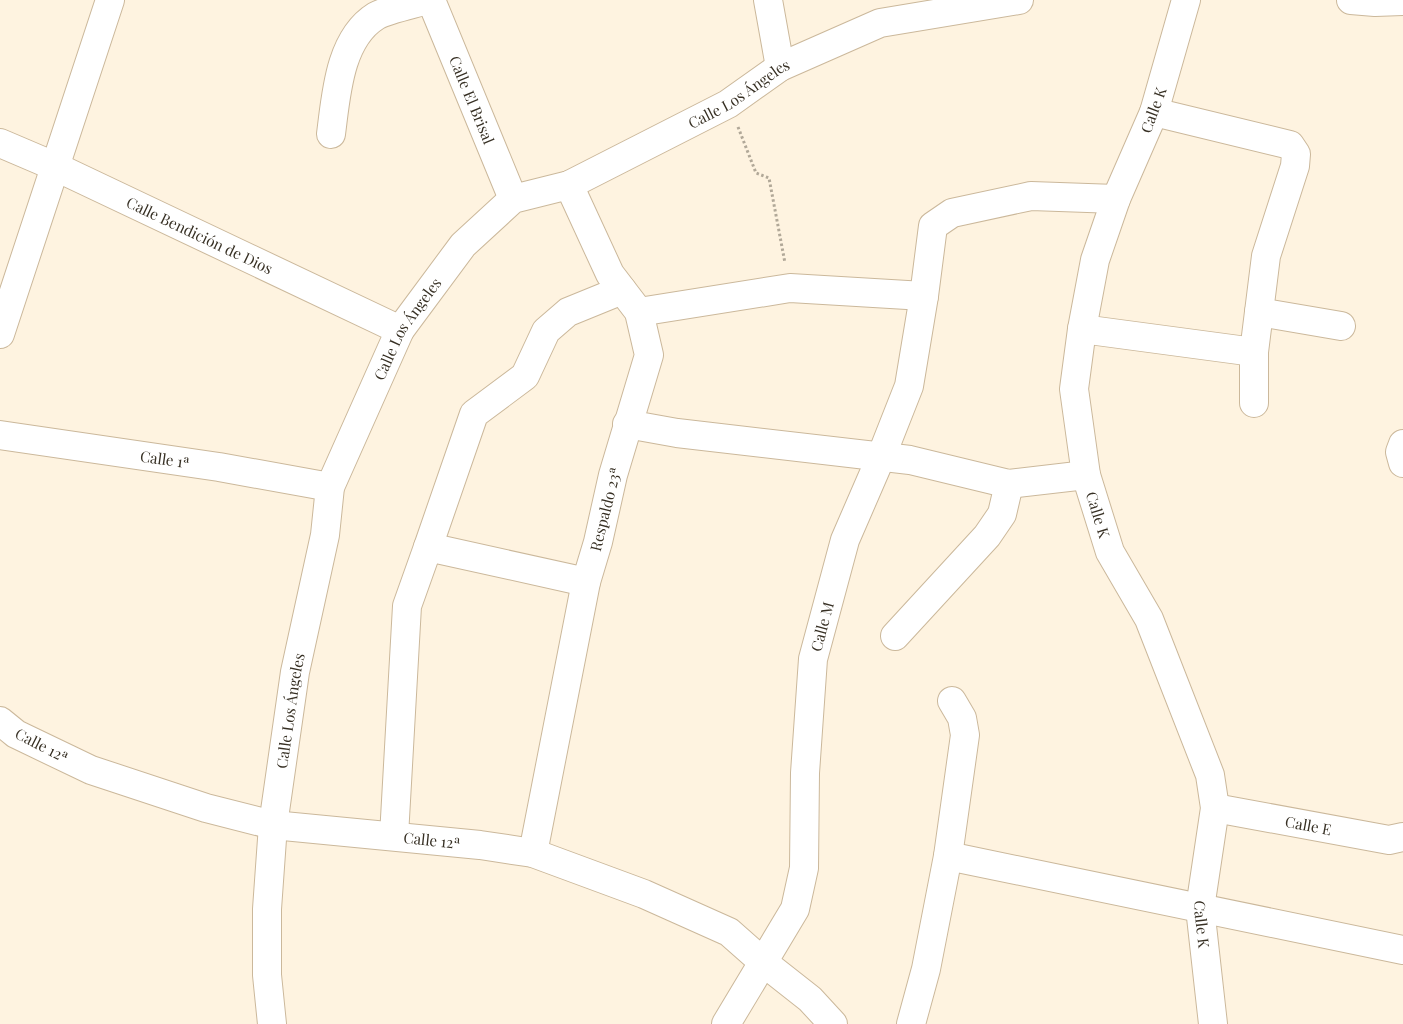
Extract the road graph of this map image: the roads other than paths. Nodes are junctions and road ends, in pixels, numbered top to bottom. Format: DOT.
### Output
graph roads {
  1 [pos="110,0"];
  2 [pos="427,0"];
  3 [pos="431,0"];
  4 [pos="768,0"];
  5 [pos="1019,0"];
  6 [pos="1186,0"];
  7 [pos="1367,1"];
  8 [pos="1403,1"];
  9 [pos="780,67"];
  10 [pos="1154,112"];
  11 [pos="331,134"];
  12 [pos="0,143"];
  13 [pos="54,166"];
  14 [pos="569,185"];
  15 [pos="513,199"];
  16 [pos="1116,199"];
  17 [pos="622,290"];
  18 [pos="924,296"];
  19 [pos="639,312"];
  20 [pos="1259,312"];
  21 [pos="1341,326"];
  22 [pos="1082,328"];
  23 [pos="400,330"];
  24 [pos="0,334"];
  25 [pos="1254,352"];
  26 [pos="1254,403"];
  27 [pos="627,424"];
  28 [pos="0,435"];
  29 [pos="1403,444"];
  30 [pos="881,457"];
  31 [pos="1403,463"];
  32 [pos="1086,474"];
  33 [pos="1009,484"];
  34 [pos="330,487"];
  35 [pos="428,547"];
  36 [pos="586,582"];
  37 [pos="896,636"];
  38 [pos="952,701"];
  39 [pos="5,731"];
  40 [pos="1215,808"];
  41 [pos="273,824"];
  42 [pos="394,836"];
  43 [pos="1403,837"];
  44 [pos="533,853"];
  45 [pos="948,856"];
  46 [pos="1200,908"];
  47 [pos="1403,950"];
  48 [pos="764,962"];
  49 [pos="272,1024"];
  50 [pos="726,1024"];
  51 [pos="833,1024"];
  52 [pos="911,1024"];
  53 [pos="1213,1024"];
  1 -- 13 [label="street"];
  2 -- 11 [label="street"];
  3 -- 15 [label="street, Calle El Brisal"];
  4 -- 9 [label="street"];
  5 -- 9 [label="street, Calle Los Ángeles"];
  6 -- 10 [label="street, Calle K"];
  7 -- 8 [label="street"];
  9 -- 14 [label="street, Calle Los Ángeles"];
  10 -- 16 [label="street, Calle K"];
  10 -- 20 [label="street"];
  12 -- 13 [label="street, Calle Bendición de Dios"];
  13 -- 23 [label="street, Calle Bendición de Dios"];
  13 -- 24 [label="street"];
  14 -- 15 [label="street, Calle Los Ángeles"];
  14 -- 17 [label="street, Respaldo 23ª"];
  15 -- 23 [label="street, Calle Los Ángeles"];
  16 -- 18 [label="street, Calle M"];
  16 -- 22 [label="street, Calle K"];
  17 -- 19 [label="street, Respaldo 23ª"];
  17 -- 35 [label="street"];
  18 -- 19 [label="street"];
  18 -- 30 [label="street, Calle M"];
  19 -- 27 [label="street, Respaldo 23ª"];
  20 -- 21 [label="street"];
  20 -- 25 [label="street"];
  22 -- 25 [label="street"];
  22 -- 32 [label="street, Calle K"];
  23 -- 34 [label="street, Calle Los Ángeles"];
  25 -- 26 [label="street"];
  27 -- 30 [label="street"];
  27 -- 36 [label="street, Respaldo 23ª"];
  28 -- 34 [label="street, Calle 1ª"];
  29 -- 31 [label="street"];
  30 -- 33 [label="street"];
  30 -- 48 [label="street, Calle M"];
  32 -- 33 [label="street"];
  32 -- 40 [label="street, Calle K"];
  33 -- 37 [label="street"];
  34 -- 41 [label="street, Calle Los Ángeles"];
  35 -- 36 [label="street"];
  35 -- 42 [label="street"];
  36 -- 44 [label="street, Respaldo 23ª"];
  38 -- 45 [label="street"];
  39 -- 41 [label="street, Calle 12ª"];
  40 -- 43 [label="street, Calle E"];
  40 -- 46 [label="street, Calle K"];
  41 -- 42 [label="street, Calle 12ª"];
  41 -- 49 [label="street, Calle Los Ángeles"];
  42 -- 44 [label="street, Calle 12ª"];
  44 -- 48 [label="street, Calle 12ª"];
  45 -- 46 [label="street"];
  45 -- 52 [label="street"];
  46 -- 47 [label="street"];
  46 -- 53 [label="street, Calle K"];
  48 -- 50 [label="street, Calle M"];
  48 -- 51 [label="street, Calle 12ª"];
}
